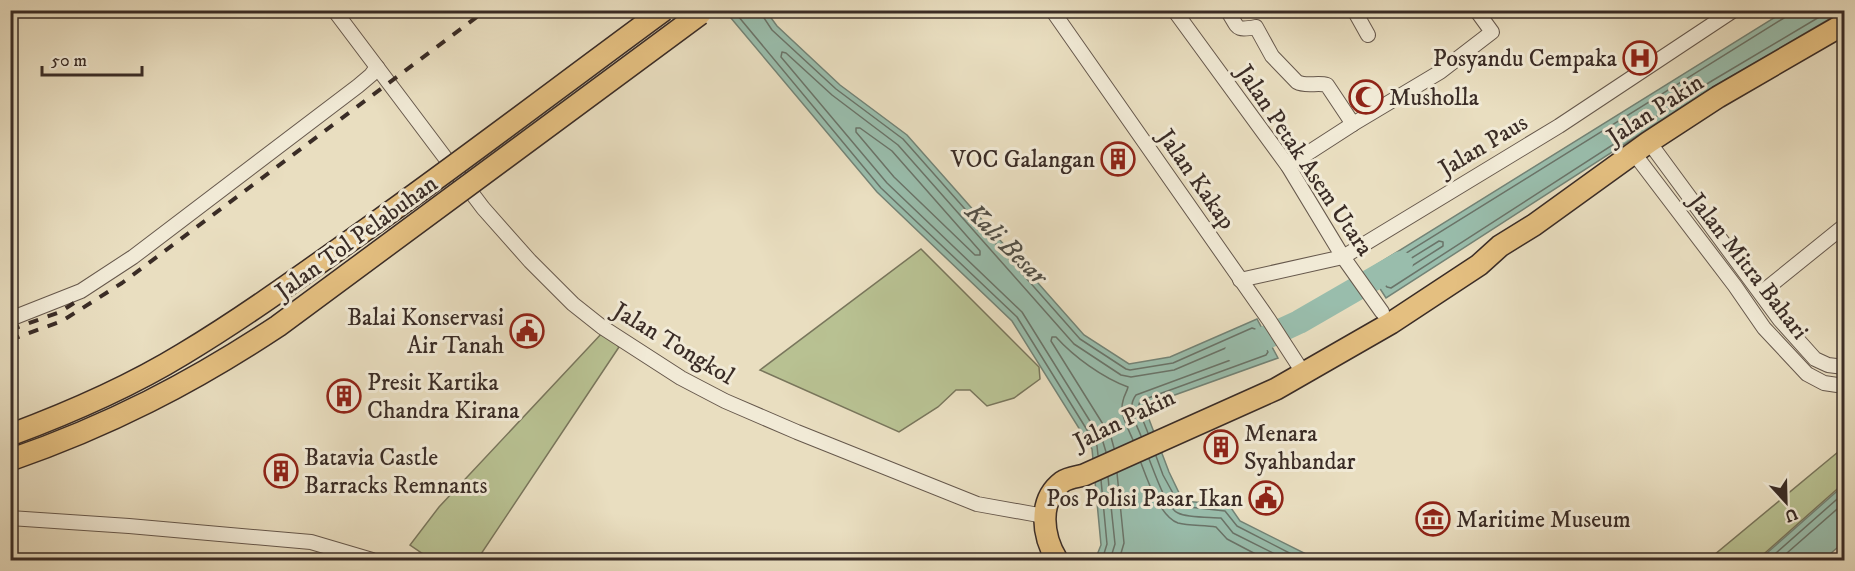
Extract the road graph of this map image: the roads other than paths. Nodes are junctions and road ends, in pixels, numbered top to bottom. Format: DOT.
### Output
graph roads {
  1 [pos="334,10"];
  2 [pos="664,10"];
  3 [pos="706,10"];
  4 [pos="1052,10"];
  5 [pos="1227,10"];
  6 [pos="1354,10"];
  7 [pos="1476,10"];
  8 [pos="1734,10"];
  9 [pos="1177,11"];
  10 [pos="1845,24"];
  11 [pos="1368,35"];
  12 [pos="377,67"];
  13 [pos="1353,124"];
  14 [pos="1641,147"];
  15 [pos="1288,166"];
  16 [pos="1845,226"];
  17 [pos="1500,246"];
  18 [pos="1343,257"];
  19 [pos="1750,278"];
  20 [pos="1240,280"];
  21 [pos="1735,286"];
  22 [pos="1761,293"];
  23 [pos="1380,309"];
  24 [pos="10,319"];
  25 [pos="1780,320"];
  26 [pos="1764,328"];
  27 [pos="1298,366"];
  28 [pos="1845,367"];
  29 [pos="1845,386"];
  30 [pos="10,435"];
  31 [pos="10,460"];
  32 [pos="1044,516"];
  33 [pos="10,518"];
  34 [pos="372,561"];
  35 [pos="1057,561"];
  1 -- 12 [label="street, Jalan Tongkol"];
  2 -- 30 [label="highway, Jalan Tol Pelabuhan, bridge"];
  3 -- 31 [label="highway, Jalan Tol Pelabuhan, bridge"];
  4 -- 20 [label="street, Jalan Kakap"];
  5 -- 13 [label="street"];
  6 -- 11 [label="street"];
  7 -- 13 [label="street"];
  8 -- 18 [label="street, Jalan Paus"];
  9 -- 15 [label="street, Jalan Petak Asem Utara"];
  10 -- 14 [label="highway, Jalan Pakin"];
  12 -- 24 [label="street"];
  12 -- 32 [label="street, Jalan Tongkol"];
  13 -- 15 [label="street"];
  14 -- 17 [label="highway, Jalan Pakin"];
  14 -- 19 [label="street, Jalan Mitra Bahari"];
  14 -- 21 [label="street, Jalan Mitra Bahari"];
  15 -- 18 [label="street, Jalan Petak Asem Utara"];
  16 -- 22 [label="street"];
  17 -- 23 [label="highway, Jalan Pakin"];
  17 -- 27 [label="highway, Jalan Pakin"];
  18 -- 20 [label="street, Jalan Paus"];
  18 -- 23 [label="street, Jalan Petak Asem Utara"];
  19 -- 21 [label="street"];
  19 -- 22 [label="street, Jalan Mitra Bahari"];
  20 -- 27 [label="street, Jalan Kakap"];
  21 -- 26 [label="street, Jalan Mitra Bahari"];
  22 -- 25 [label="street, Jalan Mitra Bahari"];
  23 -- 27 [label="highway, Jalan Pakin"];
  25 -- 26 [label="street"];
  25 -- 28 [label="street, Jalan Mitra Bahari"];
  26 -- 29 [label="street, Jalan Mitra Bahari"];
  27 -- 32 [label="highway, Jalan Pakin"];
  32 -- 35 [label="highway"];
  33 -- 34 [label="street"];
}
